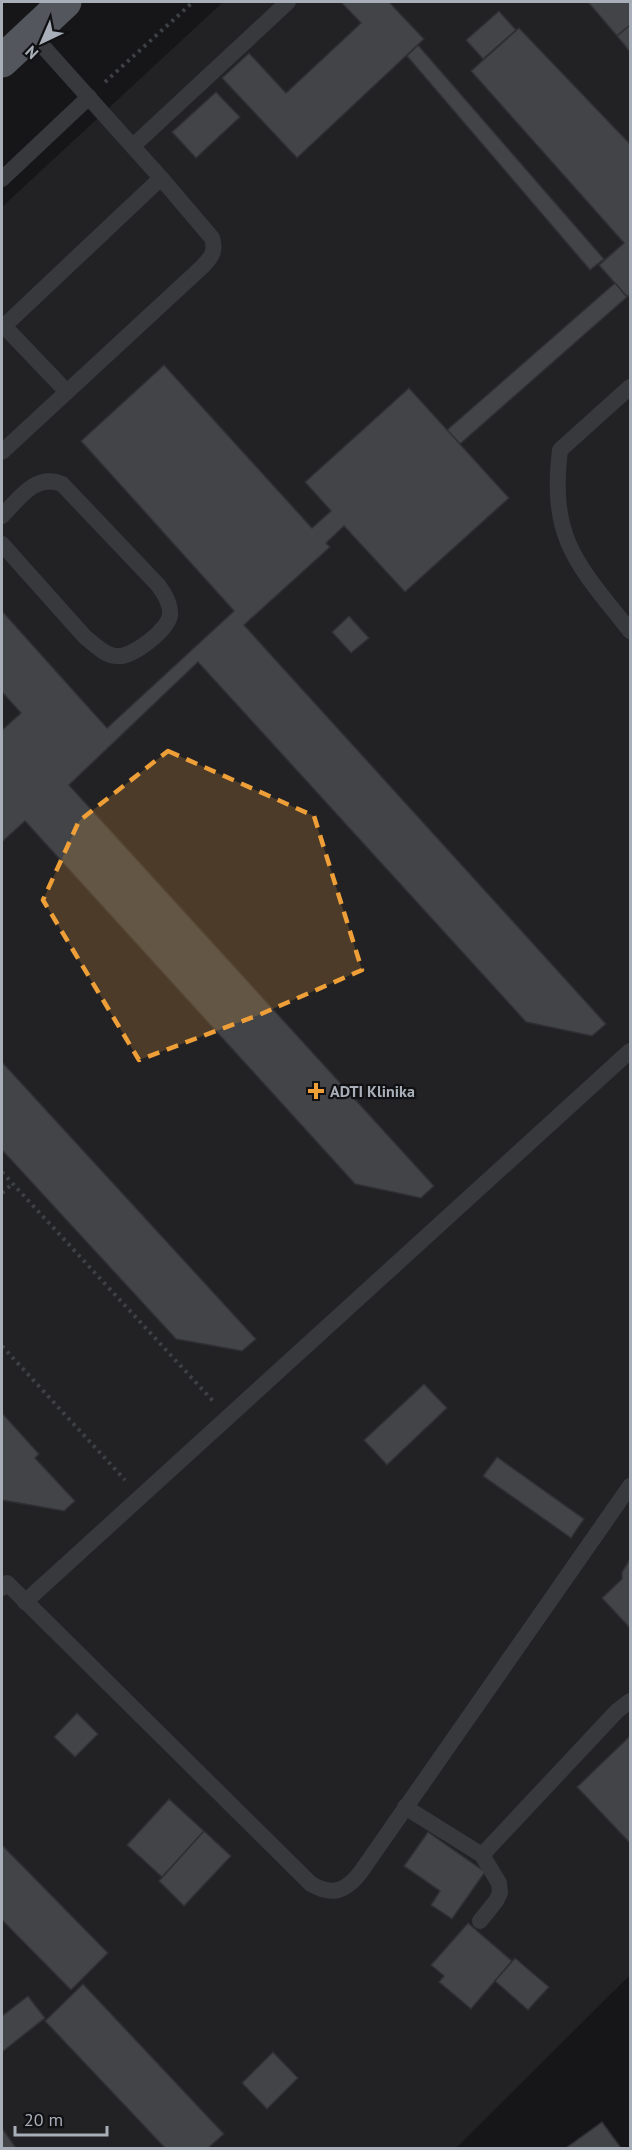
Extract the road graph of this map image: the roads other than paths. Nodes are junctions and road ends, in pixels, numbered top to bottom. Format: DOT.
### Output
graph roads {
  1 [pos="65,2"];
  2 [pos="288,2"];
  3 [pos="31,33"];
  4 [pos="2,61"];
  5 [pos="89,97"];
  6 [pos="133,146"];
  7 [pos="161,178"];
  8 [pos="2,179"];
  9 [pos="3,327"];
  10 [pos="630,387"];
  11 [pos="67,392"];
  12 [pos="2,452"];
  13 [pos="2,516"];
  14 [pos="2,544"];
  15 [pos="630,631"];
  16 [pos="630,1051"];
  17 [pos="630,1486"];
  18 [pos="2,1588"];
  19 [pos="26,1602"];
  20 [pos="630,1701"];
  21 [pos="405,1807"];
  22 [pos="482,1855"];
  23 [pos="480,1922"];
  1 -- 3 [label="main road"];
  2 -- 6 [label="lane"];
  3 -- 4 [label="main road"];
  3 -- 5 [label="lane"];
  5 -- 6 [label="lane"];
  5 -- 8 [label="lane"];
  6 -- 7 [label="lane"];
  7 -- 9 [label="lane"];
  7 -- 11 [label="lane"];
  9 -- 11 [label="lane"];
  10 -- 15 [label="lane"];
  11 -- 12 [label="lane"];
  13 -- 14 [label="lane"];
  16 -- 19 [label="lane"];
  17 -- 21 [label="lane"];
  18 -- 19 [label="lane"];
  19 -- 21 [label="lane"];
  20 -- 22 [label="lane"];
  21 -- 22 [label="lane"];
  22 -- 23 [label="lane"];
}
